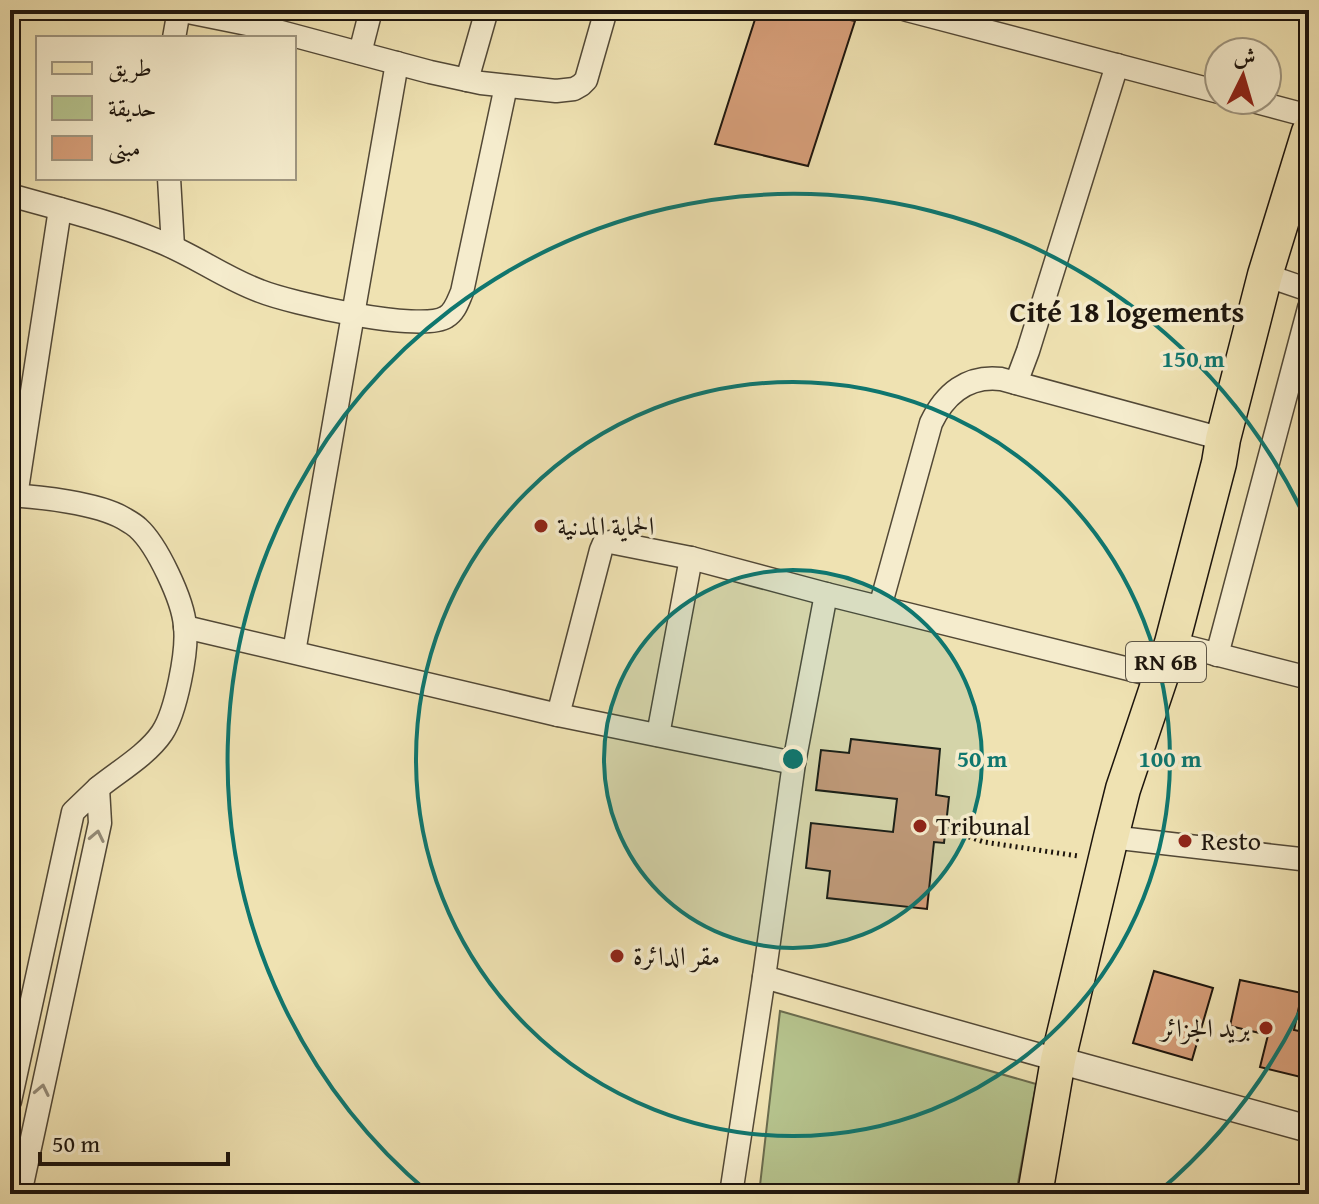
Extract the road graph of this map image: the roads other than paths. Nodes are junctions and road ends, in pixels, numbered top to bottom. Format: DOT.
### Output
graph roads {
  1 [pos="179,10"];
  2 [pos="371,10"];
  3 [pos="487,10"];
  4 [pos="606,10"];
  5 [pos="907,10"];
  6 [pos="174,36"];
  7 [pos="296,36"];
  8 [pos="296,36"];
  9 [pos="360,53"];
  10 [pos="397,63"];
  11 [pos="1117,65"];
  12 [pos="467,80"];
  13 [pos="506,86"];
  14 [pos="1203,88"];
  15 [pos="1283,109"];
  16 [pos="1309,116"];
  17 [pos="1309,132"];
  18 [pos="169,180"];
  19 [pos="10,195"];
  20 [pos="60,209"];
  21 [pos="173,247"];
  22 [pos="1265,275"];
  23 [pos="1309,290"];
  24 [pos="1309,308"];
  25 [pos="353,313"];
  26 [pos="1016,383"];
  27 [pos="21,388"];
  28 [pos="1223,439"];
  29 [pos="13,495"];
  30 [pos="691,558"];
  31 [pos="826,594"];
  32 [pos="880,607"];
  33 [pos="185,627"];
  34 [pos="1172,643"];
  35 [pos="294,652"];
  36 [pos="1217,655"];
  37 [pos="1161,677"];
  38 [pos="1309,678"];
  39 [pos="558,715"];
  40 [pos="658,735"];
  41 [pos="794,763"];
  42 [pos="98,788"];
  43 [pos="1099,847"];
  44 [pos="1309,860"];
  45 [pos="764,977"];
  46 [pos="1058,1060"];
  47 [pos="10,1101"];
  48 [pos="1309,1129"];
  49 [pos="20,1194"];
  50 [pos="731,1194"];
  51 [pos="1035,1194"];
  1 -- 6 [label="street"];
  1 -- 7 [label="street"];
  2 -- 9 [label="street"];
  3 -- 12 [label="street"];
  4 -- 13 [label="street"];
  5 -- 11 [label="street"];
  8 -- 9 [label="street"];
  9 -- 10 [label="street"];
  10 -- 12 [label="street"];
  10 -- 25 [label="street"];
  11 -- 14 [label="street"];
  11 -- 26 [label="street"];
  12 -- 13 [label="street"];
  13 -- 25 [label="street"];
  15 -- 16 [label="street"];
  17 -- 22 [label="main road, RN 6B"];
  18 -- 21 [label="street"];
  19 -- 20 [label="street"];
  20 -- 21 [label="street"];
  20 -- 27 [label="street"];
  21 -- 25 [label="street"];
  22 -- 23 [label="street"];
  22 -- 28 [label="main road, RN 6B"];
  24 -- 36 [label="street"];
  25 -- 35 [label="street"];
  26 -- 28 [label="street"];
  26 -- 32 [label="street"];
  27 -- 29 [label="street"];
  28 -- 34 [label="main road, RN 6B"];
  29 -- 33 [label="street"];
  30 -- 31 [label="street"];
  30 -- 39 [label="street"];
  30 -- 40 [label="street"];
  31 -- 32 [label="street"];
  31 -- 41 [label="street"];
  32 -- 37 [label="street"];
  33 -- 35 [label="street"];
  33 -- 42 [label="street"];
  34 -- 36 [label="street"];
  34 -- 37 [label="main road, RN 6B"];
  35 -- 39 [label="street"];
  36 -- 38 [label="street"];
  37 -- 43 [label="main road, RN 6B"];
  39 -- 40 [label="street"];
  40 -- 41 [label="street"];
  41 -- 45 [label="street"];
  42 -- 47 [label="street"];
  49 -- 42 [label="street, one-way"];
  43 -- 44 [label="street"];
  43 -- 46 [label="main road, RN 6B"];
  45 -- 46 [label="street"];
  45 -- 50 [label="street"];
  46 -- 48 [label="street"];
  46 -- 51 [label="main road, RN 6B"];
}
